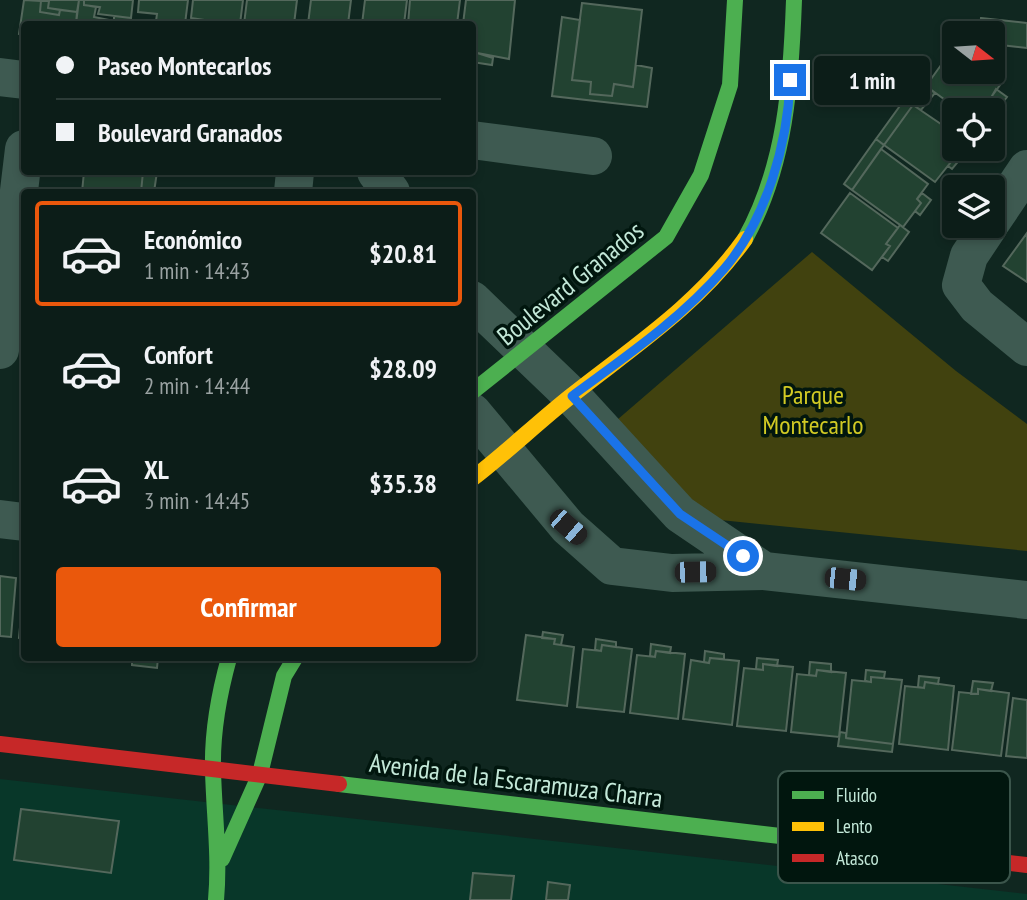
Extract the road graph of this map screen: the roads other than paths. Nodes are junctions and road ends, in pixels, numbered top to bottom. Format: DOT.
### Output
graph roads {
  1 [pos="735,0"];
  2 [pos="794,0"];
  3 [pos="0,77"];
  4 [pos="21,80"];
  5 [pos="476,141"];
  6 [pos="593,156"];
  7 [pos="1027,169"];
  8 [pos="21,174"];
  9 [pos="1005,202"];
  10 [pos="981,238"];
  11 [pos="476,304"];
  12 [pos="1027,347"];
  13 [pos="527,350"];
  14 [pos="0,351"];
  15 [pos="476,389"];
  16 [pos="572,396"];
  17 [pos="476,417"];
  18 [pos="505,453"];
  19 [pos="476,477"];
  20 [pos="0,519"];
  21 [pos="21,522"];
  22 [pos="764,571"];
  23 [pos="1027,600"];
  24 [pos="228,661"];
  25 [pos="293,661"];
  26 [pos="0,744"];
  27 [pos="213,768"];
  28 [pos="260,774"];
  29 [pos="778,835"];
  30 [pos="220,862"];
  31 [pos="216,900"];
  1 -- 13 [label="street, Boulevard Granados"];
  2 -- 16 [label="street"];
  3 -- 4 [label="street"];
  5 -- 6 [label="street"];
  7 -- 9 [label="street"];
  8 -- 14 [label="street"];
  10 -- 12 [label="street"];
  11 -- 13 [label="street"];
  13 -- 15 [label="street, Boulevard Granados"];
  13 -- 16 [label="street"];
  16 -- 18 [label="street"];
  16 -- 22 [label="street"];
  17 -- 18 [label="street"];
  18 -- 19 [label="street"];
  18 -- 22 [label="street"];
  20 -- 21 [label="street"];
  22 -- 23 [label="street"];
  24 -- 27 [label="street"];
  25 -- 28 [label="street"];
  26 -- 27 [label="street, Avenida de la Escaramuza Charra"];
  27 -- 28 [label="street, Avenida de la Escaramuza Charra"];
  27 -- 30 [label="street"];
  28 -- 29 [label="street, Avenida de la Escaramuza Charra"];
  28 -- 30 [label="street"];
  30 -- 31 [label="street"];
}
